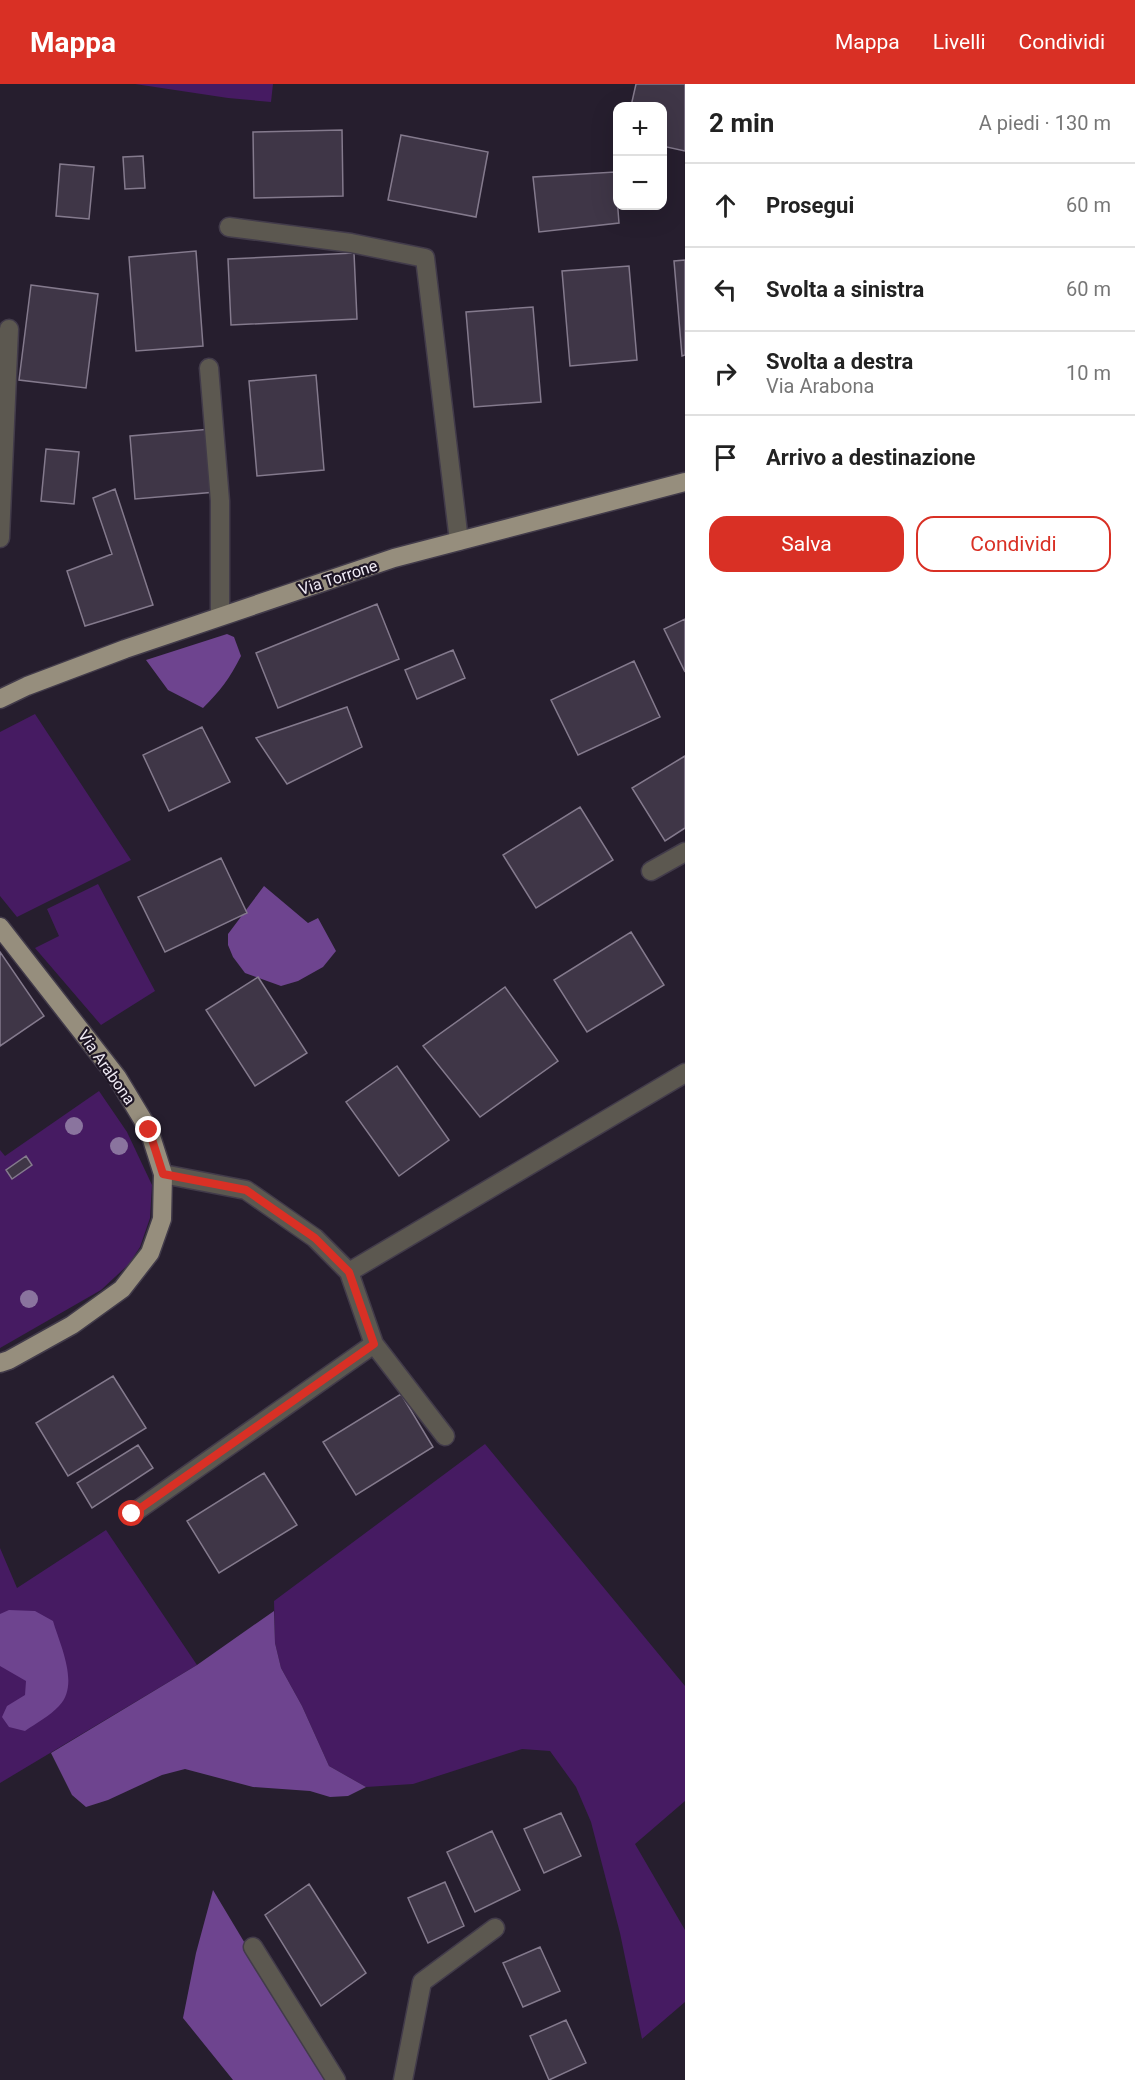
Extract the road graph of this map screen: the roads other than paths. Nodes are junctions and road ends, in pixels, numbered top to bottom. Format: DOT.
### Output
graph roads {
  1 [pos="229,227"];
  2 [pos="9,329"];
  3 [pos="209,368"];
  4 [pos="685,482"];
  5 [pos="0,538"];
  6 [pos="459,541"];
  7 [pos="220,616"];
  8 [pos="0,699"];
  9 [pos="685,852"];
  10 [pos="651,871"];
  11 [pos="0,927"];
  12 [pos="685,1073"];
  13 [pos="163,1174"];
  14 [pos="349,1272"];
  15 [pos="374,1344"];
  16 [pos="0,1363"];
  17 [pos="445,1436"];
  18 [pos="132,1514"];
  19 [pos="495,1928"];
  20 [pos="253,1947"];
  21 [pos="336,2080"];
  22 [pos="403,2080"];
  1 -- 6 [label="street"];
  2 -- 5 [label="street"];
  3 -- 7 [label="street"];
  4 -- 6 [label="main road, Via Torrone"];
  6 -- 7 [label="main road, Via Torrone"];
  7 -- 8 [label="main road, Via Torrone"];
  9 -- 10 [label="street"];
  11 -- 13 [label="main road, Via Arabona"];
  12 -- 14 [label="street"];
  13 -- 14 [label="street"];
  13 -- 16 [label="main road, Via Arabona"];
  14 -- 15 [label="street"];
  15 -- 17 [label="street"];
  15 -- 18 [label="street"];
  19 -- 22 [label="street"];
  20 -- 21 [label="street"];
}
